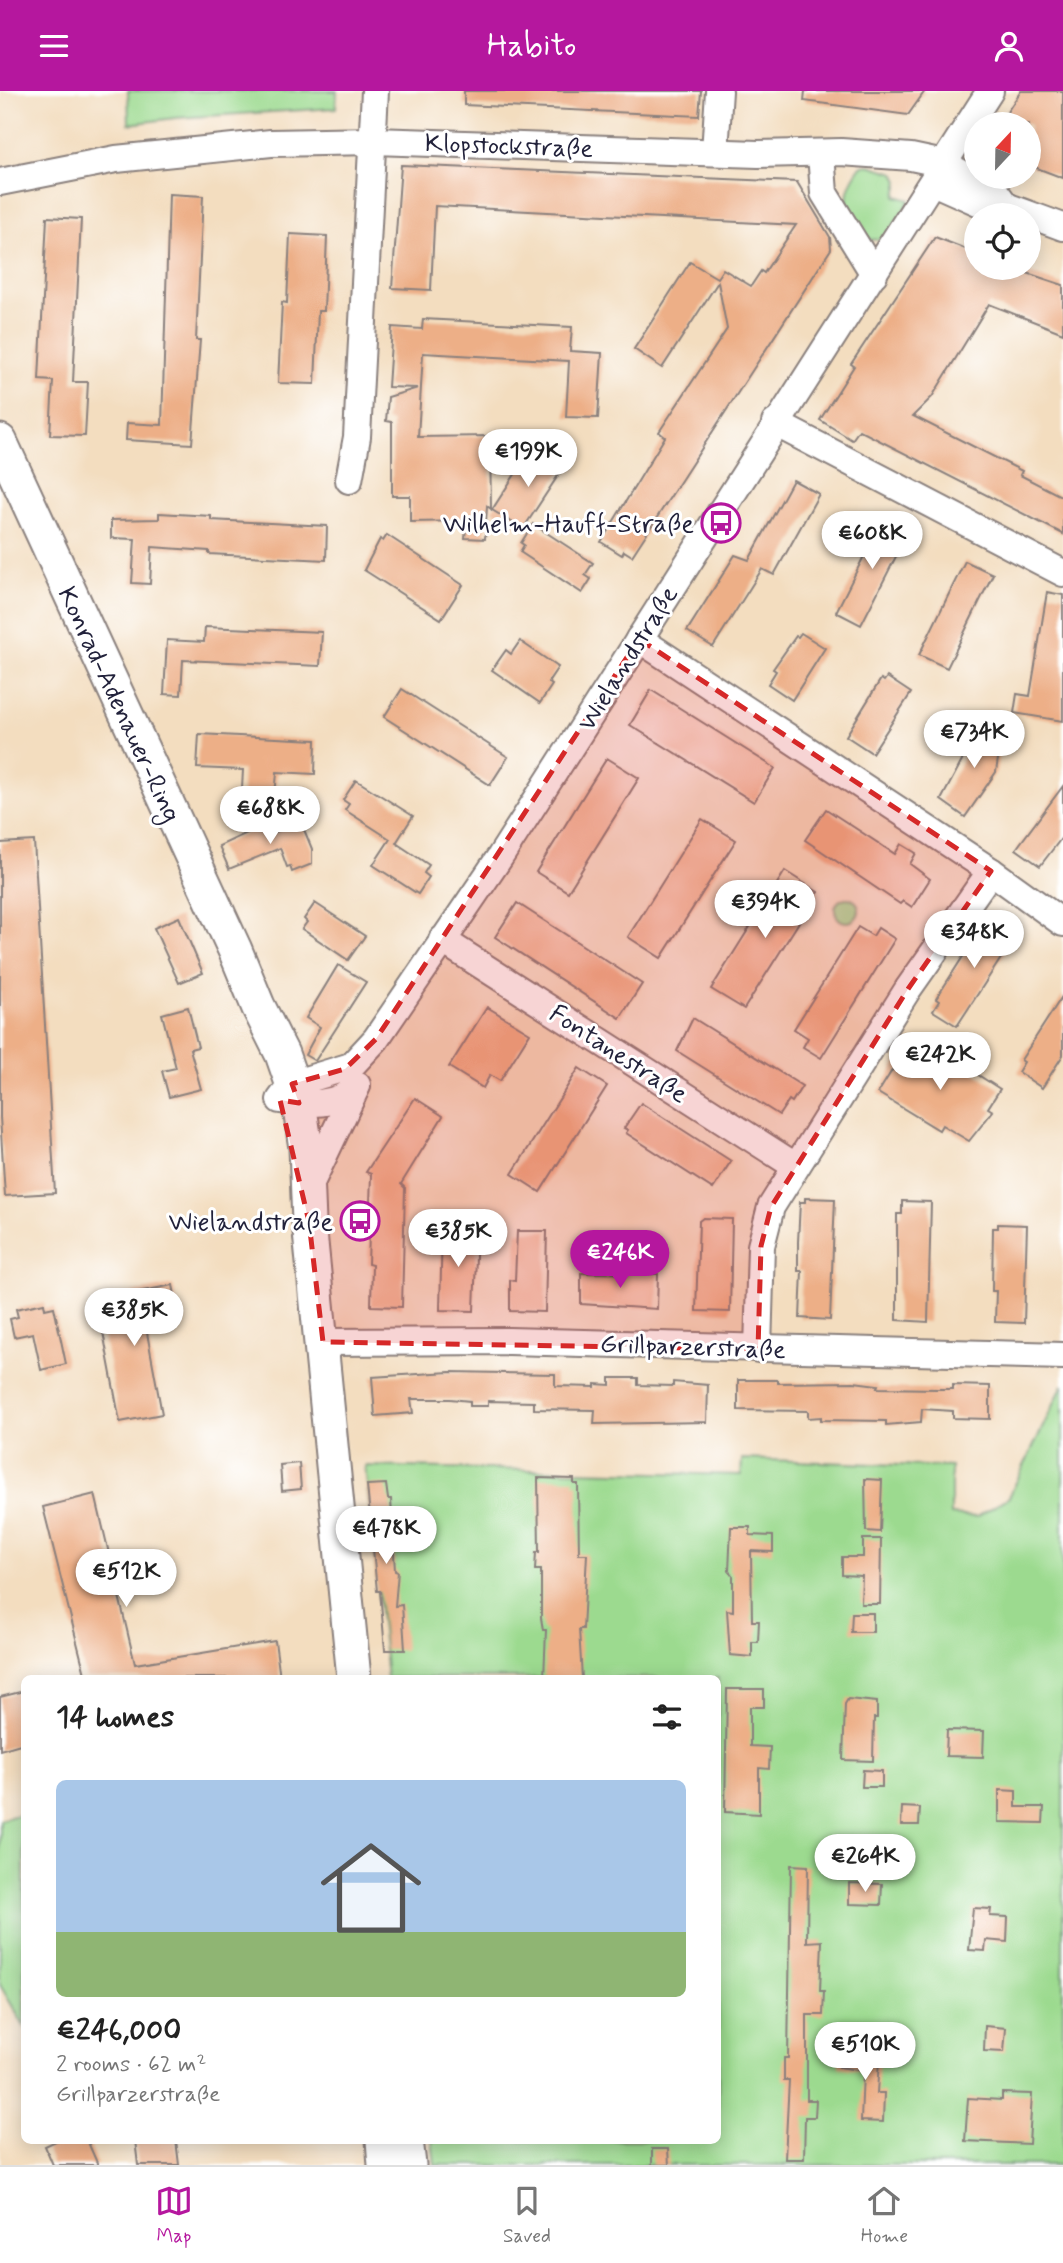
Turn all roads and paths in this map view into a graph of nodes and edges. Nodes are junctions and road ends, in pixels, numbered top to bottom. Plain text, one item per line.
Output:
1 (375, 91) edge
2 (719, 91) edge
3 (990, 91) edge
4 (374, 141) junction
5 (715, 152) junction
6 (821, 154) junction
7 (939, 173) junction
8 (0, 183) edge
9 (1063, 227) edge
10 (874, 274) junction
11 (775, 423) junction
12 (0, 441) edge
13 (349, 480) dead end
14 (1063, 573) edge
15 (639, 639) junction
16 (991, 871) junction
17 (1063, 923) edge
18 (442, 940) junction
19 (376, 1039) junction
20 (357, 1086) junction
21 (290, 1095) junction
22 (795, 1165) junction
23 (309, 1187) junction
24 (310, 1222) junction
25 (323, 1342) junction
26 (758, 1349) junction
27 (1063, 1356) edge
28 (354, 1675) edge
29 (383, 2144) edge
30 (406, 2144) edge
31 (385, 2165) edge
32 (409, 2165) edge

1 - 4 street
2 - 5 street
3 - 7 street, Wielandstraße
4 - 5 street, Klopstockstraße
4 - 8 street, Klopstockstraße
4 - 13 street
5 - 6 street, Klopstockstraße
6 - 7 street, Klopstockstraße
6 - 10 street
7 - 9 street, Klopstockstraße
7 - 10 street, Wielandstraße
10 - 11 street, Wielandstraße
11 - 14 street
11 - 15 street, Wielandstraße
12 - 21 main road, Konrad-Adenauer-Ring
15 - 16 street
15 - 18 street, Wielandstraße
16 - 17 street
16 - 22 street
18 - 19 street, Wielandstraße
18 - 22 street, Fontanestraße
19 - 20 street, Wielandstraße
19 - 21 street, Wielandstraße
20 - 21 street
20 - 23 street, Wielandstraße
21 - 23 main road, Konrad-Adenauer-Ring
21 - 24 main road, Konrad-Adenauer-Ring
22 - 26 street
23 - 24 main road, Konrad-Adenauer-Ring
24 - 25 main road, Konrad-Adenauer-Ring
25 - 26 street, Grillparzerstraße
25 - 28 main road, Konrad-Adenauer-Ring
26 - 27 street, Grillparzerstraße
29 - 31 main road
30 - 32 main road

